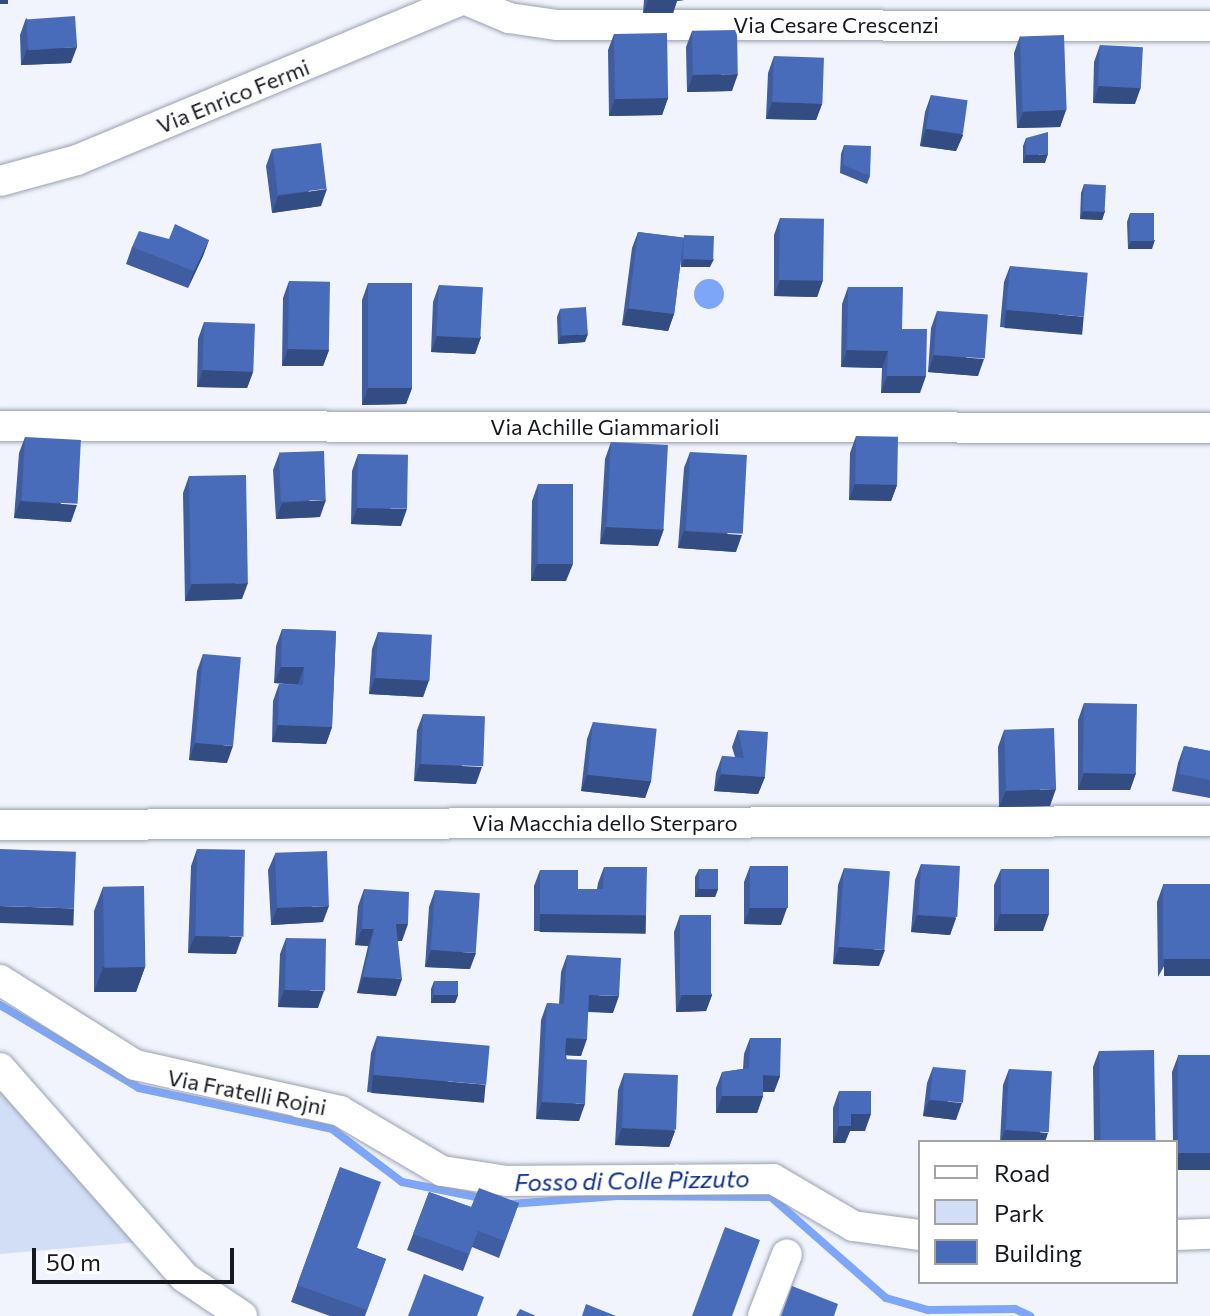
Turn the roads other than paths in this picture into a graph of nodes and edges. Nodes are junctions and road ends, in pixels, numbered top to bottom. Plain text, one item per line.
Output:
1 (464, 0) edge
2 (1196, 17) edge
3 (0, 181) edge
4 (0, 426) edge
5 (1210, 428) edge
6 (1210, 821) edge
7 (0, 825) edge
8 (0, 980) edge
9 (0, 1068) edge
10 (1210, 1234) edge
11 (918, 1235) edge
12 (1178, 1235) edge
13 (787, 1254) dead end
14 (242, 1316) edge
15 (763, 1316) edge

1 - 2 street, Via Cesare Crescenzi
1 - 3 street, Via Enrico Fermi
4 - 5 street, Via Achille Giammarioli
6 - 7 street, Via Macchia dello Sterparo
8 - 11 street, Via Fratelli Rojni
9 - 14 street
10 - 12 street
13 - 15 street

